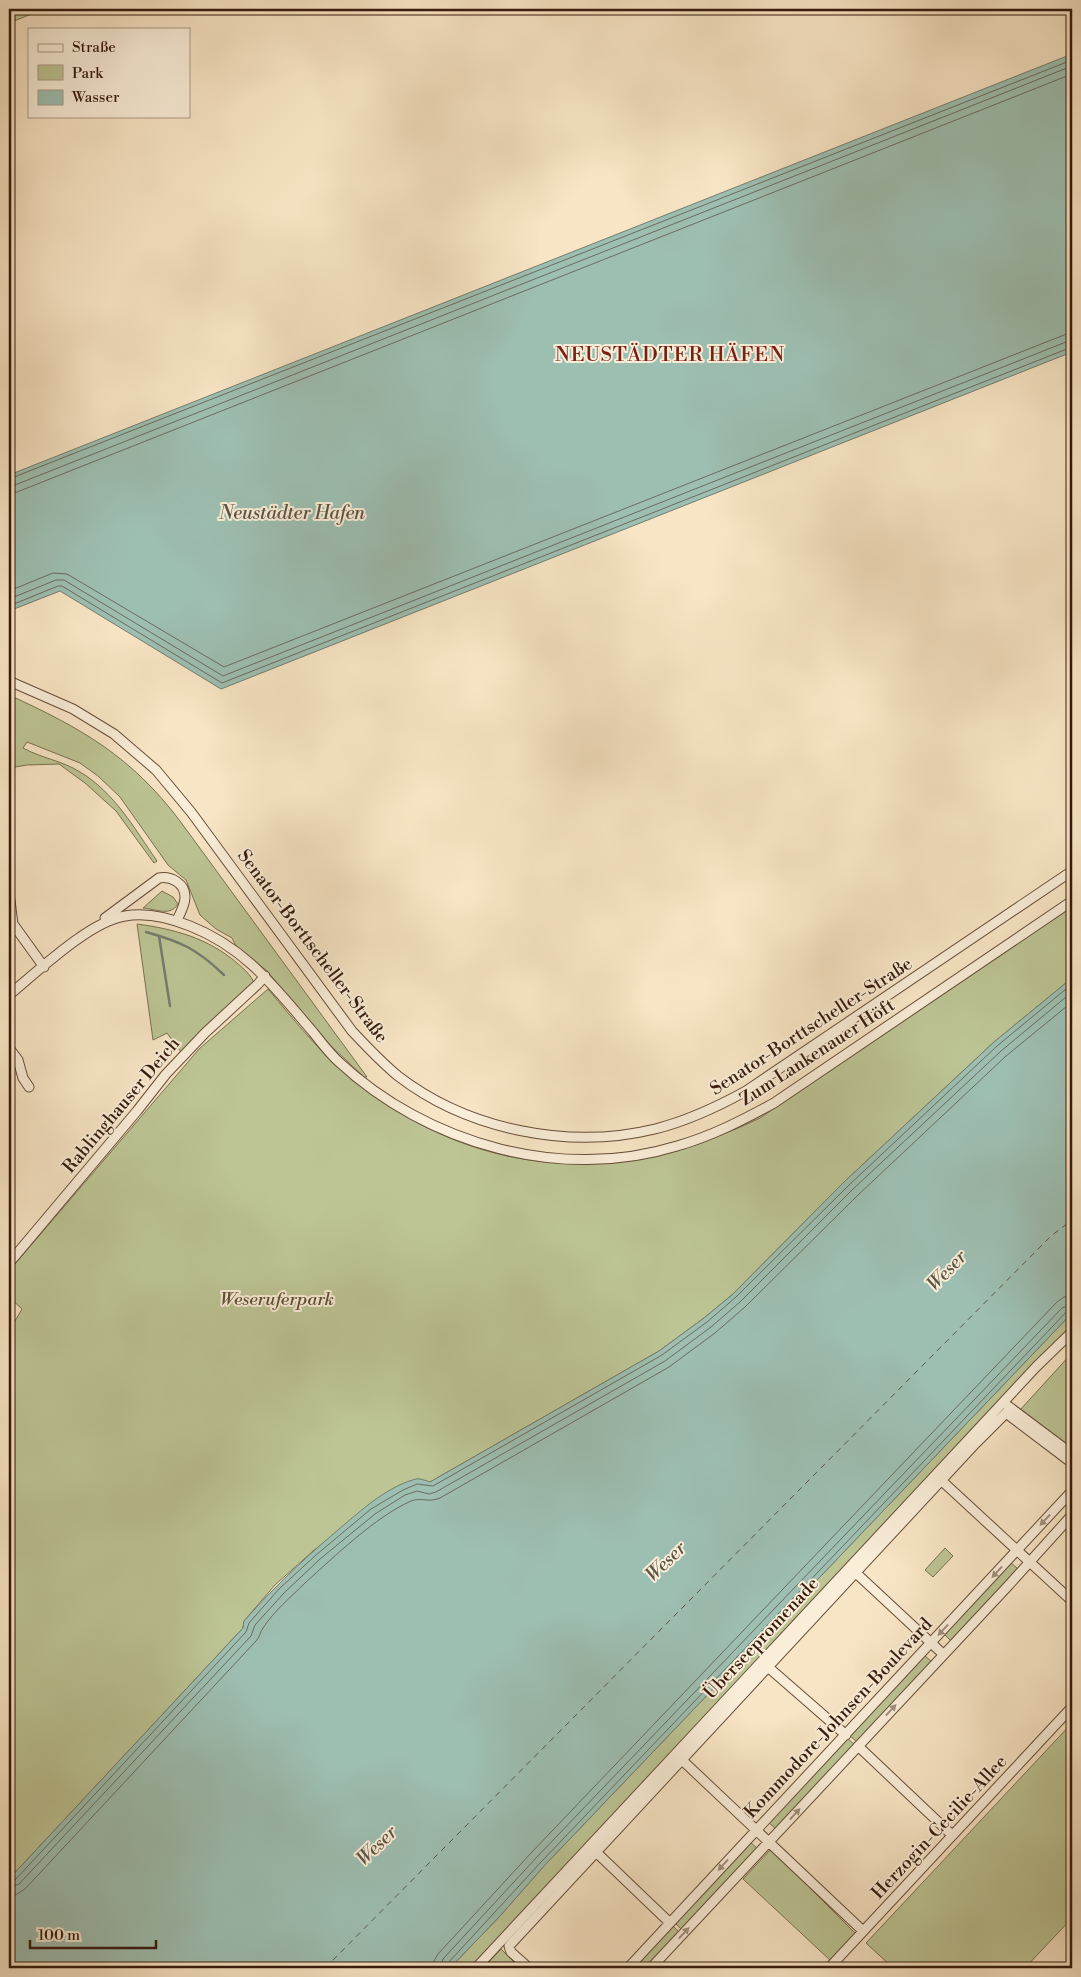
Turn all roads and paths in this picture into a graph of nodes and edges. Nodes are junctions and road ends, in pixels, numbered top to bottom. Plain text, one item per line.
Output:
1 (9, 681) edge
2 (1072, 871) edge
3 (9, 893) edge
4 (1072, 901) edge
5 (10, 915) edge
6 (177, 920) junction
7 (99, 925) junction
8 (44, 967) junction
9 (265, 976) junction
10 (9, 995) edge
11 (9, 1048) edge
12 (29, 1087) dead end
13 (9, 1263) edge
14 (1072, 1332) edge
15 (1003, 1402) junction
16 (1009, 1411) junction
17 (1072, 1454) edge
18 (1072, 1463) edge
19 (942, 1480) junction
20 (1072, 1491) edge
21 (1072, 1515) edge
22 (1018, 1550) junction
23 (1030, 1562) junction
24 (856, 1573) junction
25 (1072, 1601) edge
26 (931, 1644) junction
27 (943, 1654) junction
28 (768, 1667) junction
29 (1072, 1707) edge
30 (846, 1735) junction
31 (858, 1746) junction
32 (682, 1760) junction
33 (756, 1830) junction
34 (952, 1835) junction
35 (769, 1842) junction
36 (596, 1852) junction
37 (670, 1922) junction
38 (863, 1931) junction
39 (476, 1968) edge
40 (529, 1968) edge
41 (628, 1968) edge
42 (651, 1968) edge
43 (829, 1968) edge

1 - 2 street, Senator-Borttscheller-Straße
3 - 5 street
4 - 9 street, Zum Lankenauer Höft
5 - 8 street
6 - 7 street, Zum Lankenauer Höft
6 - 7 street
6 - 9 street, Zum Lankenauer Höft
7 - 8 street
8 - 10 street
9 - 13 street, Rablinghauser Deich
11 - 12 street
14 - 15 street, Überseepromenade
15 - 16 street
15 - 39 street, Überseepromenade
16 - 17 street
16 - 18 street
16 - 19 street, Überseepromenade
19 - 22 street
19 - 24 street, Überseepromenade
20 -> 22 street, Kommodore-Johnsen-Boulevard
21 - 23 street, Kommodore-Johnsen-Boulevard
22 - 23 street
22 -> 26 street, Kommodore-Johnsen-Boulevard
23 - 25 street
23 - 27 street, Kommodore-Johnsen-Boulevard
24 - 26 street
24 - 28 street, Überseepromenade
26 - 27 street
26 - 30 street, Kommodore-Johnsen-Boulevard
31 -> 27 street, Kommodore-Johnsen-Boulevard
28 - 30 street
28 - 32 street, Überseepromenade
29 - 34 street, Herzogin-Cecilie-Allee
30 - 33 street, Kommodore-Johnsen-Boulevard
31 - 34 street
35 -> 31 street, Kommodore-Johnsen-Boulevard
32 - 33 street
32 - 36 street, Überseepromenade
33 - 35 street
33 -> 37 street, Kommodore-Johnsen-Boulevard
34 - 38 street, Herzogin-Cecilie-Allee
35 - 38 street
42 -> 35 street, Kommodore-Johnsen-Boulevard
36 - 37 street
36 - 40 street, Überseepromenade
37 - 41 street, Kommodore-Johnsen-Boulevard
38 - 43 street, Herzogin-Cecilie-Allee

